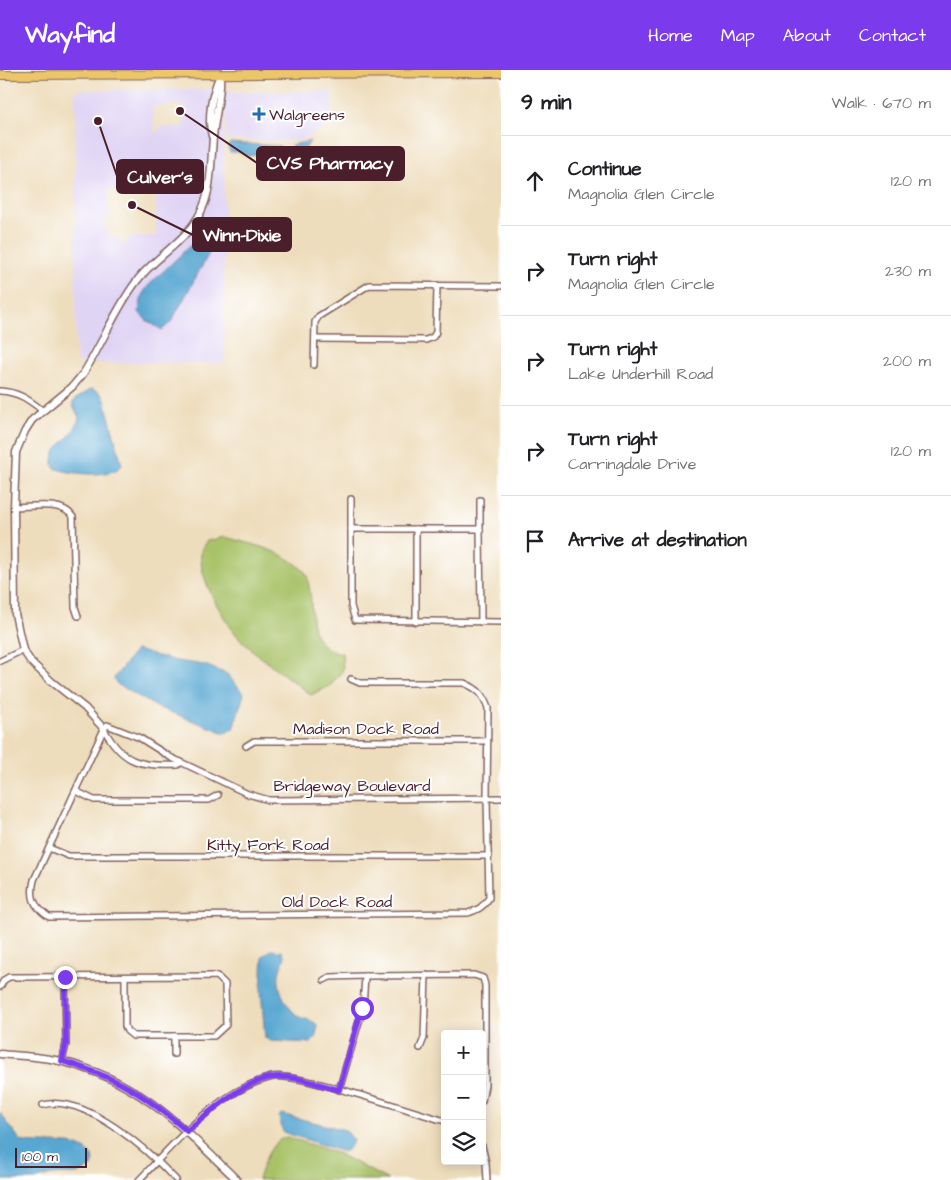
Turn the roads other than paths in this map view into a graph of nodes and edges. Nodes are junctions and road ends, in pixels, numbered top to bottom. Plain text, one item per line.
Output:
1 (318, 72) edge
2 (220, 74) junction
3 (501, 74) edge
4 (0, 75) edge
5 (437, 285) junction
6 (501, 286) edge
7 (315, 339) junction
8 (314, 365) dead end
9 (0, 391) edge
10 (42, 410) junction
11 (351, 499) dead end
12 (480, 500) dead end
13 (14, 507) junction
14 (351, 529) junction
15 (416, 529) junction
16 (480, 529) junction
17 (78, 616) dead end
18 (416, 622) junction
19 (481, 622) junction
20 (501, 622) edge
21 (23, 650) junction
22 (0, 661) edge
23 (351, 678) dead end
24 (104, 729) junction
25 (487, 741) junction
26 (246, 746) dead end
27 (181, 762) junction
28 (76, 791) junction
29 (218, 795) dead end
30 (486, 798) junction
31 (501, 798) edge
32 (49, 848) junction
33 (488, 856) junction
34 (426, 975) junction
35 (365, 976) junction
36 (65, 977) junction
37 (125, 977) junction
38 (324, 980) dead end
39 (0, 987) edge
40 (174, 1036) junction
41 (420, 1048) dead end
42 (0, 1054) edge
43 (174, 1054) dead end
44 (62, 1061) junction
45 (485, 1075) edge
46 (339, 1090) junction
47 (43, 1105) dead end
48 (442, 1120) edge
49 (187, 1131) junction
50 (158, 1160) junction
51 (486, 1165) edge
52 (138, 1180) edge
53 (176, 1180) edge
54 (237, 1180) edge
55 (486, 1180) edge

1 - 2 highway
1 - 3 highway
2 - 4 highway
2 - 10 street
5 - 6 street
5 - 7 street
5 - 7 street
7 - 8 street
9 - 10 street
10 - 13 street
11 - 14 street
12 - 16 street
13 - 17 street
13 - 21 street
14 - 15 street
14 - 18 street
15 - 16 street
15 - 18 street
16 - 19 street
18 - 19 street
19 - 20 street
21 - 22 street
21 - 24 street
23 - 25 street, Old Dock Road
24 - 27 street, Bridgeway Boulevard
24 - 27 street
24 - 28 street, Old Dock Road
25 - 26 street, Madison Dock Road
25 - 30 street, Old Dock Road
27 - 30 street, Bridgeway Boulevard
28 - 29 street
28 - 32 street, Old Dock Road
30 - 31 street, Bridgeway Boulevard
30 - 33 street, Old Dock Road
32 - 33 street, Kitty Fork Road
32 - 33 street, Old Dock Road
34 - 35 street
34 - 41 street
34 - 45 street
35 - 38 street
35 - 46 street
36 - 37 street
36 - 39 street
36 - 44 street
37 - 40 street
37 - 40 street
40 - 43 street
42 - 44 street
44 - 49 street
46 - 48 street
46 - 49 street
47 - 50 street
49 - 50 street
49 - 54 street
50 - 52 street
50 - 53 street
51 - 55 street

